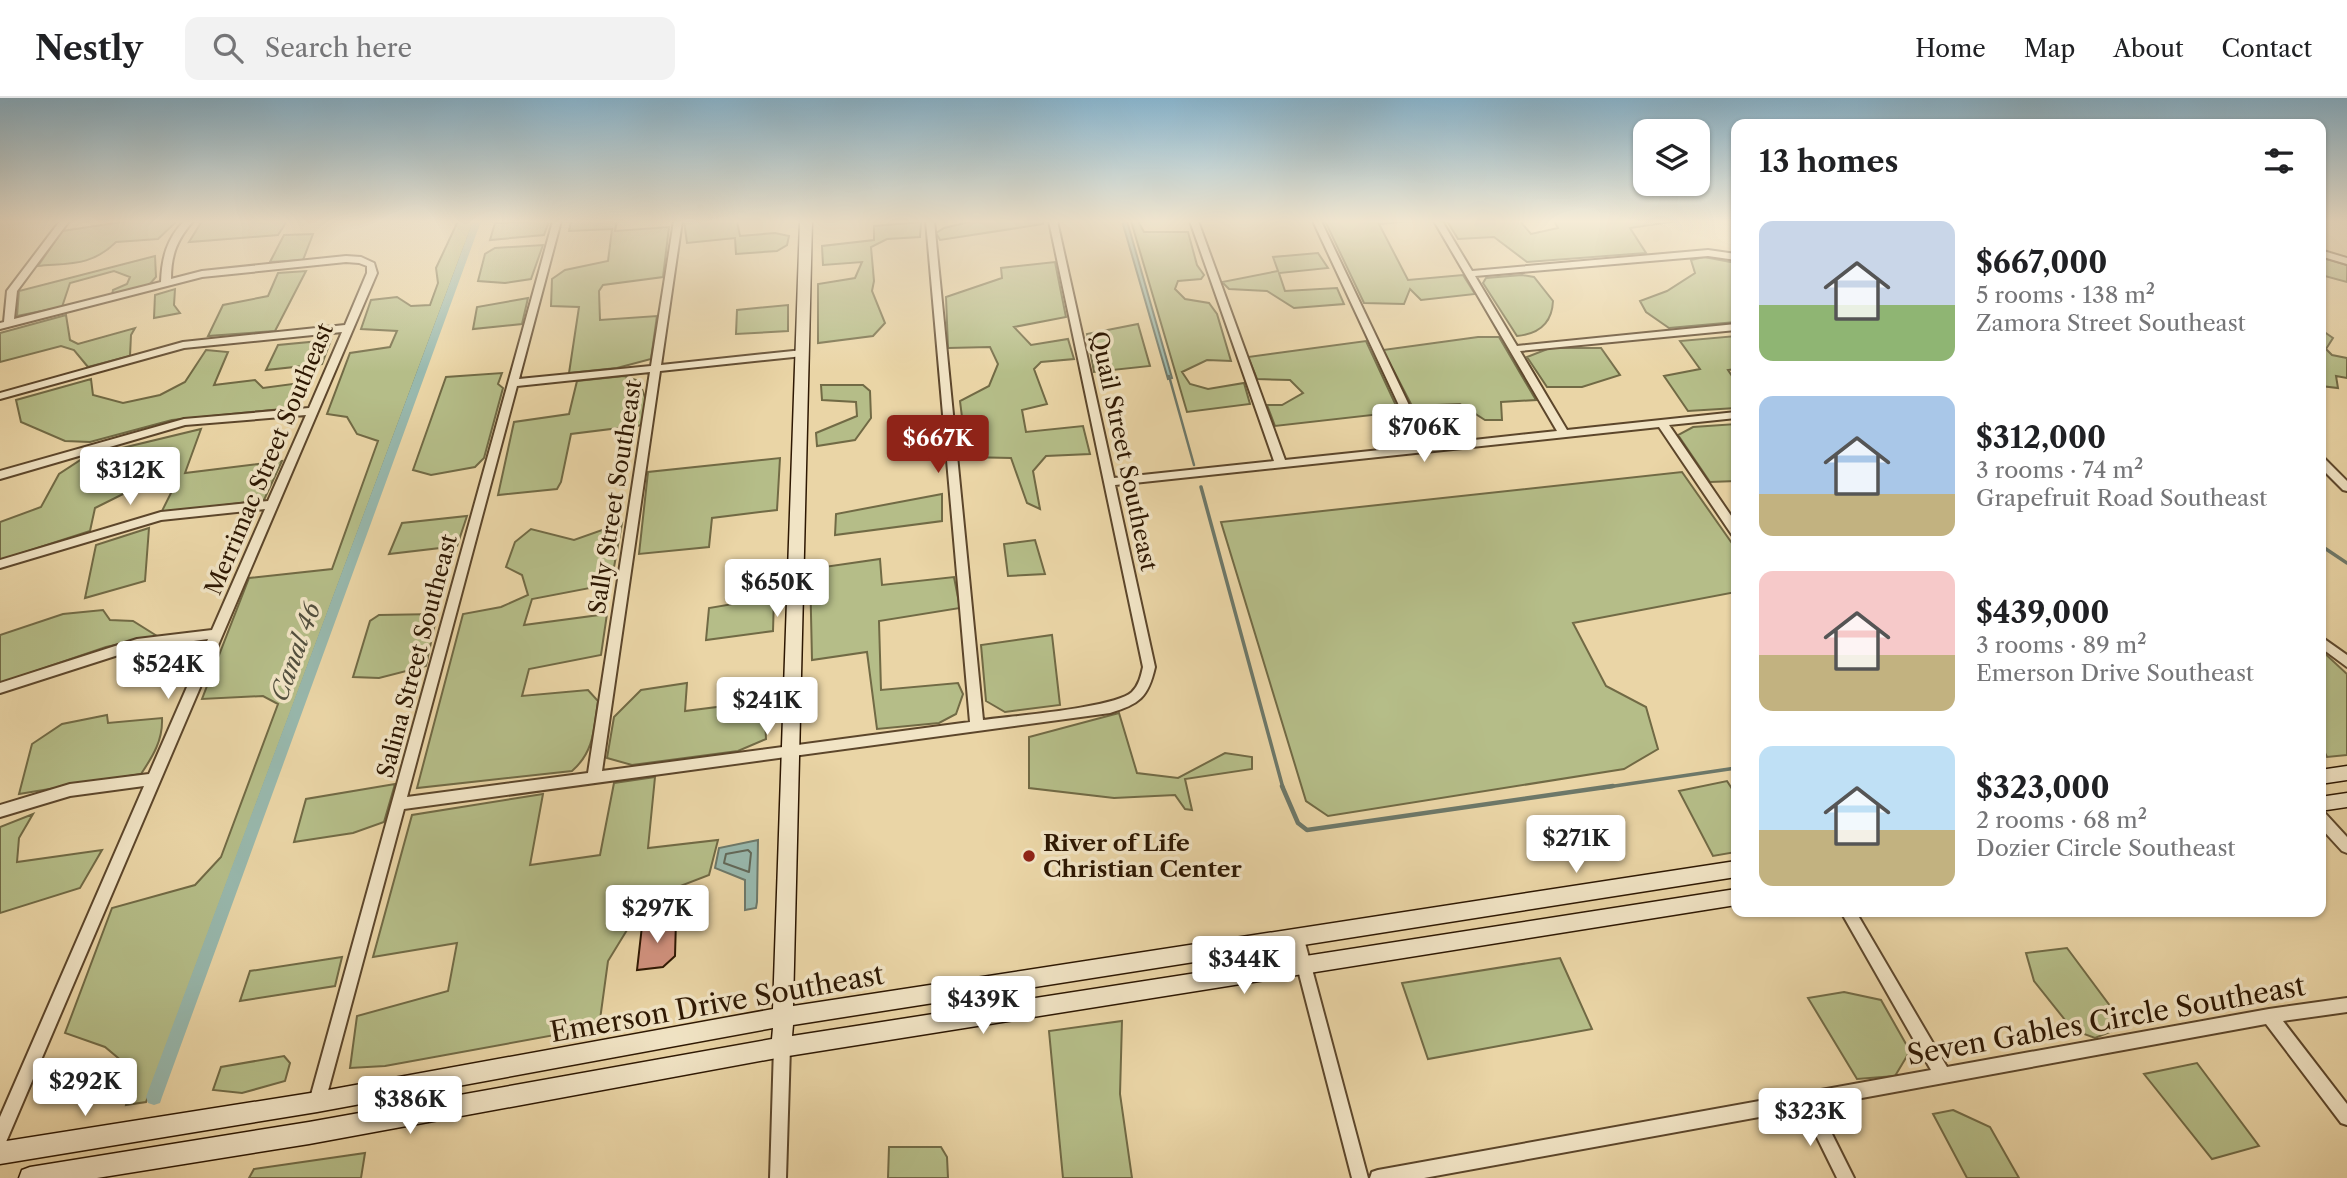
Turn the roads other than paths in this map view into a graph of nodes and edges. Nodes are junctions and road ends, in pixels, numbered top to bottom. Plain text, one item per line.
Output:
1 (26, 271) edge
2 (166, 271) edge
3 (224, 271) edge
4 (372, 271) edge
5 (543, 271) edge
6 (670, 271) edge
7 (805, 271) edge
8 (935, 271) edge
9 (1064, 271) edge
10 (1212, 271) edge
11 (1341, 271) edge
12 (1468, 271) edge
13 (1499, 271) edge
14 (1470, 274) junction
15 (166, 283) junction
16 (5, 325) edge
17 (1731, 327) edge
18 (348, 328) junction
19 (1514, 348) junction
20 (803, 353) junction
21 (655, 368) junction
22 (513, 383) junction
23 (0, 396) edge
24 (313, 411) junction
25 (1731, 416) edge
26 (1662, 423) junction
27 (1564, 433) junction
28 (1424, 448) junction
29 (1280, 464) junction
30 (2326, 474) edge
31 (0, 475) edge
32 (1109, 482) junction
33 (2347, 487) edge
34 (272, 504) junction
35 (1731, 526) edge
36 (0, 564) edge
37 (215, 634) junction
38 (2326, 645) edge
39 (2347, 662) edge
40 (0, 688) edge
41 (977, 727) junction
42 (792, 751) junction
43 (2347, 773) edge
44 (2326, 777) edge
45 (152, 779) junction
46 (594, 779) junction
47 (2347, 800) edge
48 (2326, 803) edge
49 (398, 804) junction
50 (0, 811) edge
51 (2326, 824) edge
52 (2347, 847) edge
53 (1731, 870) edge
54 (1731, 898) edge
55 (1851, 917) edge
56 (1297, 939) junction
57 (1304, 966) junction
58 (2347, 1005) edge
59 (2269, 1016) junction
60 (782, 1017) junction
61 (782, 1046) junction
62 (1943, 1076) junction
63 (1807, 1100) junction
64 (317, 1102) junction
65 (2347, 1116) edge
66 (0, 1136) edge
67 (0, 1153) edge
68 (30, 1178) edge
69 (779, 1178) edge
70 (1360, 1178) edge
71 (1378, 1178) edge
72 (1846, 1178) edge

1 - 16 street
2 - 15 street
3 - 15 street
4 - 18 street, Merrimac Street Southeast
5 - 22 street, Salina Street Southeast
6 - 21 street, Sally Street Southeast
7 - 20 street
8 - 41 street
9 - 32 street, Quail Street Southeast
10 - 29 street
11 - 28 street
12 - 14 street
13 - 14 street
14 - 19 street
15 - 16 street
17 - 19 street
18 - 23 street
18 - 24 street, Merrimac Street Southeast
19 - 27 street
20 - 21 street
20 - 42 street
21 - 22 street
21 - 46 street, Sally Street Southeast
22 - 49 street, Salina Street Southeast
24 - 31 street
24 - 34 street, Merrimac Street Southeast
25 - 26 street
26 - 27 street
26 - 35 street
27 - 28 street
28 - 29 street
29 - 32 street
30 - 33 street
32 - 41 street, Quail Street Southeast
34 - 36 street
34 - 37 street, Merrimac Street Southeast
37 - 40 street
37 - 45 street, Merrimac Street Southeast
38 - 39 street
41 - 42 street
42 - 46 street
42 - 60 street
43 - 44 street
45 - 50 street
45 - 66 street, Merrimac Street Southeast
46 - 49 street
47 - 48 street
49 - 64 street, Salina Street Southeast
51 - 52 street
53 - 56 street, Emerson Drive Southeast
54 - 57 street
55 - 62 street
56 - 57 street
56 - 60 street, Emerson Drive Southeast
57 - 61 street
57 - 70 street
58 - 59 street, Seven Gables Circle Southeast
59 - 62 street, Seven Gables Circle Southeast
59 - 65 street
60 - 61 street
60 - 64 street, Emerson Drive Southeast
61 - 68 street
61 - 69 street
62 - 63 street, Seven Gables Circle Southeast
63 - 71 street, Seven Gables Circle Southeast
63 - 72 street
64 - 67 street, Emerson Drive Southeast

